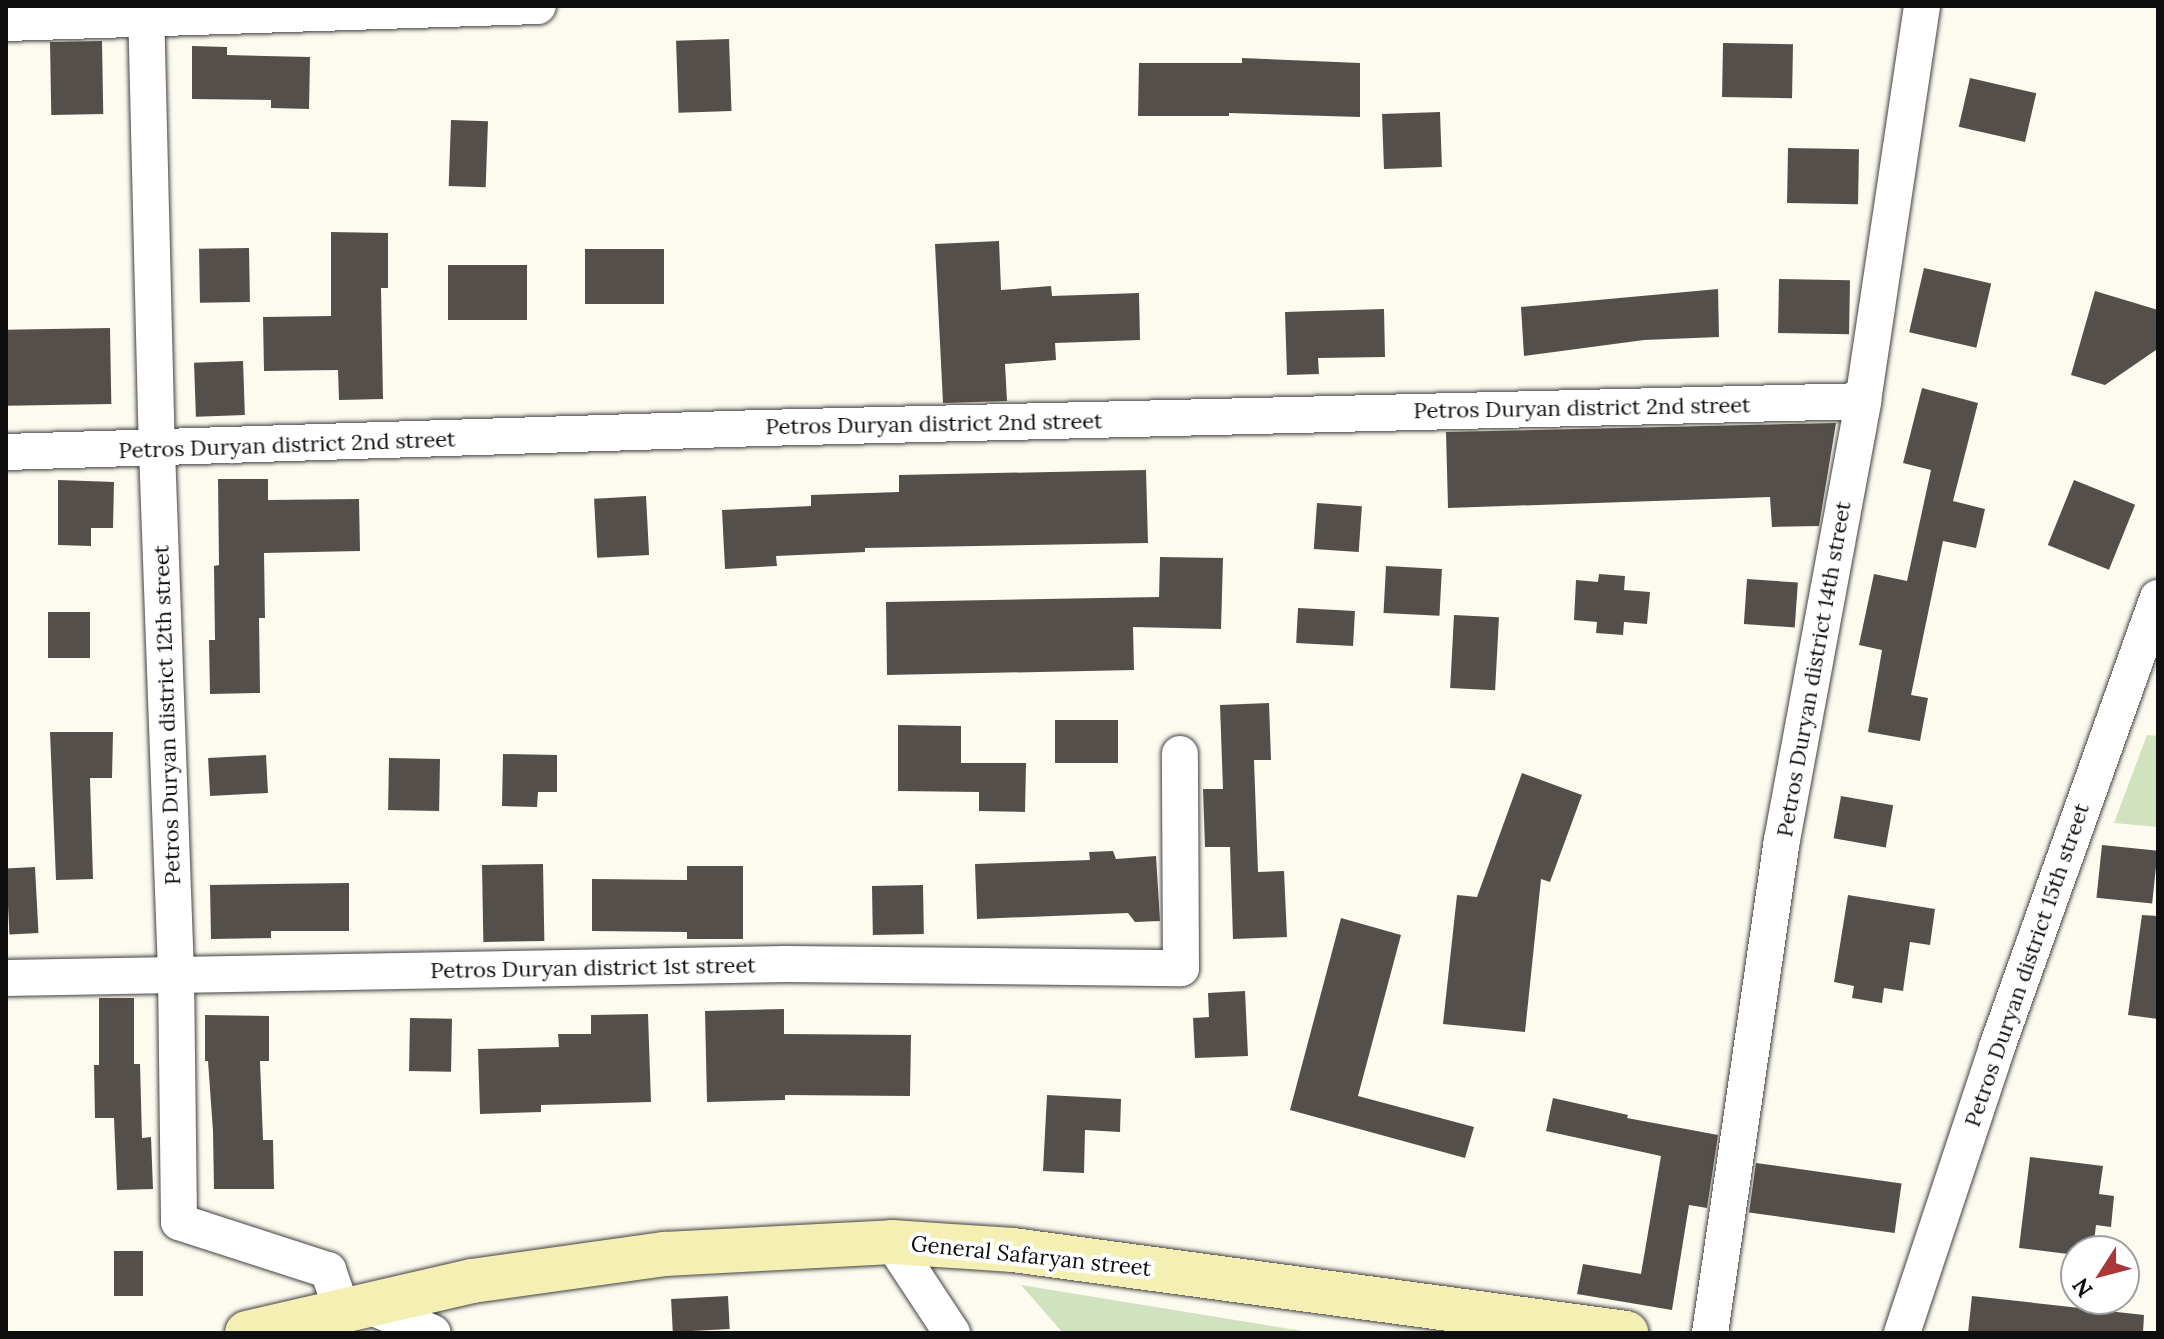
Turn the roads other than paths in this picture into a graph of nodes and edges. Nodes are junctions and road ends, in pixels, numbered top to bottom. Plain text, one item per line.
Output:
1 (538, 6) edge
2 (1922, 6) edge
3 (146, 14) edge
4 (6, 23) edge
5 (1863, 401) junction
6 (157, 450) junction
7 (6, 452) edge
8 (2158, 598) edge
9 (1180, 754) dead end
10 (176, 974) junction
11 (6, 978) edge
12 (892, 1242) junction
13 (356, 1310) junction
14 (247, 1333) edge
15 (433, 1333) edge
16 (952, 1333) edge
17 (1626, 1333) edge
18 (1710, 1333) edge
19 (1902, 1333) edge

1 - 3 street
2 - 5 street, Petros Duryan district 14th street
3 - 4 street
3 - 6 street, Petros Duryan district 12th street
5 - 6 street, Petros Duryan district 2nd street
5 - 18 street, Petros Duryan district 14th street
6 - 7 street, Petros Duryan district 2nd street
6 - 10 street, Petros Duryan district 12th street
8 - 19 street, Petros Duryan district 15th street
9 - 10 street, Petros Duryan district 1st street
10 - 11 street, Petros Duryan district 1st street
10 - 13 street, Petros Duryan district 12th street
12 - 13 main road, General Safaryan street
12 - 16 street
12 - 17 main road, General Safaryan street
13 - 14 main road, General Safaryan street
13 - 15 street

